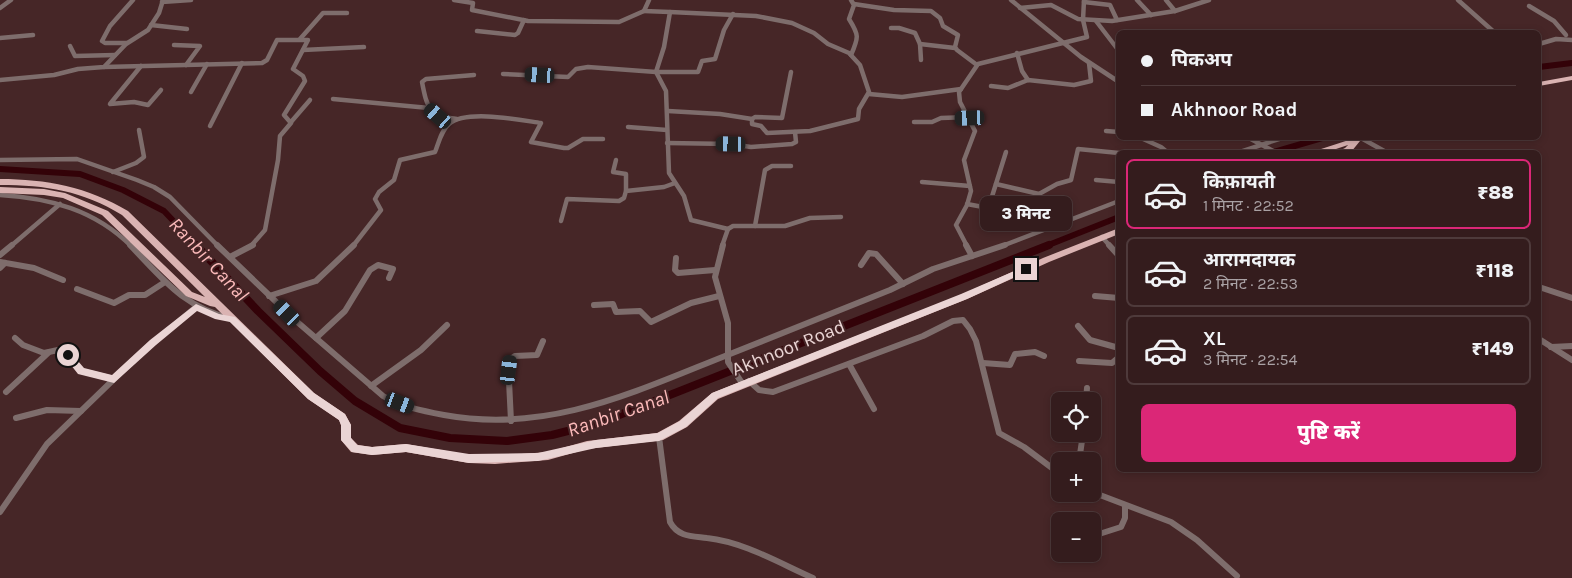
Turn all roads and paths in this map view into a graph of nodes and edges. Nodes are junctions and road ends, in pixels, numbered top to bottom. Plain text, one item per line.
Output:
1 (11, 0) edge
2 (133, 0) edge
3 (191, 0) edge
4 (454, 0) edge
5 (649, 0) edge
6 (1010, 0) edge
7 (1137, 0) edge
8 (1166, 0) edge
9 (1209, 0) edge
10 (1458, 0) edge
11 (163, 1) edge
12 (1084, 1) edge
13 (852, 2) edge
14 (1529, 6) dead end
15 (0, 8) edge
16 (1020, 8) junction
17 (644, 11) junction
18 (1175, 11) junction
19 (670, 12) junction
20 (347, 13) dead end
21 (733, 14) junction
22 (1151, 16) junction
23 (524, 20) junction
24 (1083, 20) junction
25 (1117, 20) junction
26 (1096, 21) junction
27 (151, 25) junction
28 (187, 28) dead end
29 (891, 28) dead end
30 (1492, 30) edge
31 (477, 31) dead end
32 (1572, 34) edge
33 (33, 35) dead end
34 (1566, 35) junction
35 (0, 38) edge
36 (300, 39) junction
37 (1556, 39) junction
38 (1572, 40) edge
39 (127, 43) junction
40 (1064, 43) junction
41 (1541, 43) edge
42 (920, 44) junction
43 (174, 45) dead end
44 (70, 46) dead end
45 (1116, 46) edge
46 (364, 47) dead end
47 (956, 48) junction
48 (303, 50) junction
49 (1017, 53) junction
50 (115, 55) junction
51 (851, 55) junction
52 (921, 60) dead end
53 (1090, 63) junction
54 (206, 64) junction
55 (242, 64) junction
56 (186, 65) junction
57 (977, 65) junction
58 (141, 66) junction
59 (104, 67) junction
60 (656, 72) junction
61 (791, 72) dead end
62 (503, 74) dead end
63 (474, 75) dead end
64 (1572, 78) edge
65 (0, 80) edge
66 (1028, 80) junction
67 (1116, 80) edge
68 (1541, 84) edge
69 (991, 86) dead end
70 (961, 89) junction
71 (161, 90) dead end
72 (191, 92) dead end
73 (868, 94) junction
74 (333, 99) dead end
75 (310, 100) dead end
76 (429, 108) junction
77 (668, 111) junction
78 (970, 118) junction
79 (457, 119) junction
80 (752, 119) junction
81 (291, 122) junction
82 (914, 122) dead end
83 (210, 126) dead end
84 (628, 127) dead end
85 (139, 130) dead end
86 (667, 130) junction
87 (1106, 131) dead end
88 (795, 132) junction
89 (1116, 132) edge
90 (604, 139) dead end
91 (1144, 140) edge
92 (1254, 140) edge
93 (1276, 140) edge
94 (1354, 140) edge
95 (1358, 140) edge
96 (1364, 140) edge
97 (667, 143) junction
98 (1263, 144) junction
99 (1165, 150) edge
100 (1246, 150) edge
101 (1272, 150) edge
102 (1327, 150) edge
103 (1348, 150) edge
104 (1382, 150) edge
105 (1006, 152) dead end
106 (1116, 153) edge
107 (0, 160) edge
108 (616, 160) dead end
109 (791, 166) dead end
110 (113, 172) junction
111 (1096, 180) dead end
112 (0, 182) edge
113 (922, 182) dead end
114 (1116, 182) edge
115 (675, 184) junction
116 (996, 184) junction
117 (970, 186) junction
118 (626, 191) junction
119 (1, 195) edge
120 (1116, 202) edge
121 (60, 204) junction
122 (967, 204) junction
123 (841, 217) dead end
124 (561, 221) dead end
125 (755, 226) junction
126 (728, 229) junction
127 (1116, 232) edge
128 (1105, 236) junction
129 (1116, 237) edge
130 (1116, 252) edge
131 (0, 255) edge
132 (972, 256) junction
133 (230, 257) junction
134 (676, 258) dead end
135 (3, 263) edge
136 (861, 265) dead end
137 (0, 268) edge
138 (715, 270) junction
139 (389, 278) dead end
140 (63, 280) dead end
141 (166, 282) junction
142 (904, 284) junction
143 (1541, 288) edge
144 (77, 289) dead end
145 (269, 296) junction
146 (720, 296) junction
147 (1095, 296) dead end
148 (1116, 298) edge
149 (1572, 298) edge
150 (594, 305) dead end
151 (218, 306) junction
152 (196, 307) junction
153 (232, 319) junction
154 (447, 325) dead end
155 (1078, 326) dead end
156 (15, 338) dead end
157 (316, 338) junction
158 (1541, 340) edge
159 (543, 341) dead end
160 (1572, 346) edge
161 (1116, 347) edge
162 (1551, 347) junction
163 (48, 353) junction
164 (727, 354) junction
165 (1044, 356) dead end
166 (1116, 360) edge
167 (1572, 360) edge
168 (1079, 361) dead end
169 (983, 363) junction
170 (849, 364) junction
171 (114, 379) junction
172 (742, 380) junction
173 (371, 386) junction
174 (1087, 388) dead end
175 (6, 392) dead end
176 (1087, 392) edge
177 (874, 409) dead end
178 (81, 411) junction
179 (16, 418) dead end
180 (511, 421) junction
181 (659, 437) junction
182 (1051, 467) edge
183 (1101, 497) edge
184 (0, 512) edge
185 (1125, 512) junction
186 (1101, 532) edge
187 (1236, 576) dead end
188 (814, 578) edge

1 - 15 street
2 - 39 street
3 - 11 street
4 - 23 street
5 - 17 street
6 - 16 street
7 - 22 street
8 - 18 street
9 - 18 street
10 - 30 street
11 - 27 street
12 - 24 street
12 - 25 street
13 - 47 street
13 - 51 street
14 - 34 street
16 - 24 street
16 - 40 street
17 - 19 street
17 - 23 street
18 - 22 street
19 - 21 street
19 - 60 street
20 - 36 street
21 - 51 street
21 - 60 street
22 - 25 street
23 - 31 street
24 - 26 street
24 - 40 street
25 - 26 street
26 - 45 street
27 - 28 street
27 - 39 street
29 - 42 street
32 - 34 street
33 - 35 street
34 - 37 street
36 - 48 street
36 - 55 street
37 - 38 street
37 - 41 street
39 - 50 street
40 - 49 street
40 - 53 street
42 - 47 street
42 - 52 street
43 - 56 street
44 - 50 street
46 - 48 street
47 - 57 street
48 - 81 street
49 - 57 street
49 - 66 street
50 - 59 street
51 - 73 street
53 - 66 street
53 - 67 street
54 - 55 street
54 - 56 street
54 - 72 street
55 - 83 street
56 - 58 street
57 - 70 street
58 - 59 street
58 - 71 street
59 - 65 street
60 - 62 street
60 - 77 street
61 - 80 street
63 - 76 street
64 - 68 highway
66 - 69 street
70 - 73 street
70 - 78 street
73 - 88 street
74 - 76 street
75 - 81 street
76 - 79 street
77 - 80 street
77 - 86 street
78 - 82 street
78 - 117 street
79 - 90 street
79 - 145 street
80 - 88 street
81 - 133 street
84 - 86 street
85 - 110 street
86 - 97 street
87 - 89 street
88 - 97 street
91 - 99 street
92 - 98 street
93 - 98 street
94 - 102 highway
95 - 103 highway
96 - 104 street
97 - 115 street
98 - 100 street
98 - 101 street
105 - 116 street
106 - 116 street
107 - 110 street
108 - 118 street
109 - 125 street
110 - 133 street
111 - 114 street
112 - 151 highway, Akhnoor Road
113 - 117 street
115 - 118 street
115 - 126 street
116 - 122 street
117 - 122 street
118 - 124 street
119 - 121 street
119 - 151 highway, Akhnoor Road
120 - 132 street
121 - 131 street
121 - 141 street
122 - 132 street
123 - 125 street
125 - 126 street
126 - 138 street
127 - 128 highway, Akhnoor Road
128 - 129 highway
128 - 130 street
128 - 172 highway, Akhnoor Road
132 - 142 street
133 - 145 street
134 - 138 street
135 - 137 street
135 - 140 street
136 - 142 street
138 - 146 street
139 - 157 street
141 - 144 street
141 - 152 street
142 - 164 street
143 - 149 street
145 - 157 street
146 - 150 street
146 - 164 street
147 - 148 street
151 - 153 highway, Akhnoor Road
152 - 153 street
152 - 171 street
153 - 181 highway, Akhnoor Road
154 - 173 street
155 - 161 street
156 - 163 street
157 - 173 street
158 - 162 street
159 - 180 street
160 - 162 street
162 - 167 street
163 - 171 street
163 - 175 street
164 - 172 street
164 - 180 street
165 - 169 street
166 - 168 street
169 - 170 street
169 - 182 street
170 - 172 street
170 - 177 street
171 - 178 street
172 - 181 highway, Akhnoor Road
173 - 180 street
174 - 176 street
178 - 179 street
178 - 184 street
181 - 188 street
183 - 185 street
185 - 186 street
185 - 187 street

